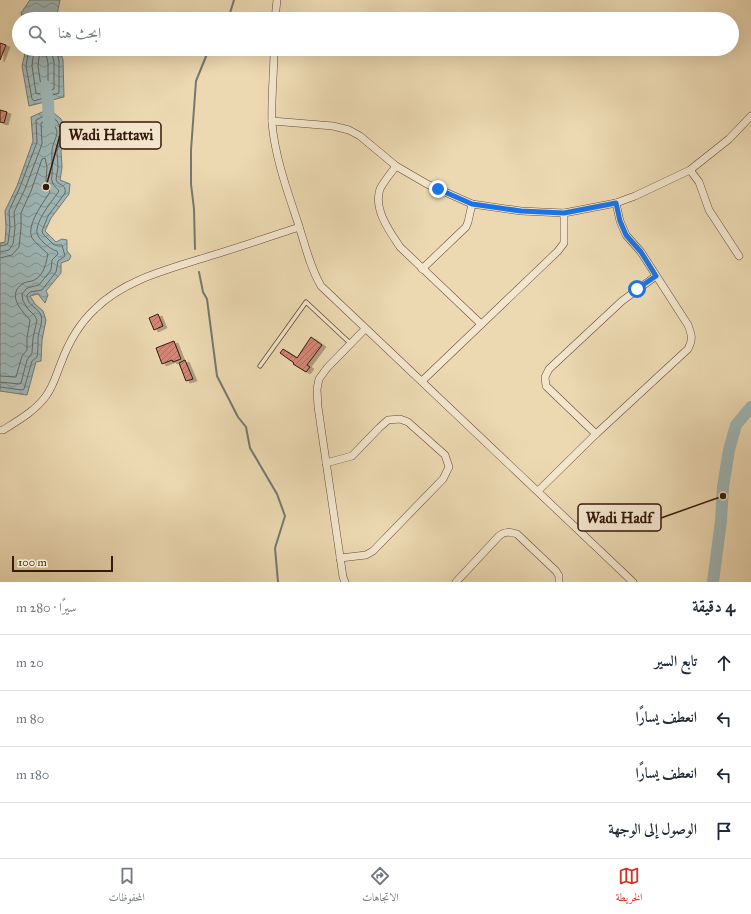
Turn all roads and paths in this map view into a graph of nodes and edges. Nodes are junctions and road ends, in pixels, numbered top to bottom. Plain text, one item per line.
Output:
1 (277, 0) edge
2 (276, 12) edge
3 (274, 56) edge
4 (751, 116) edge
5 (272, 121) junction
6 (396, 166) junction
7 (690, 170) junction
8 (616, 203) junction
9 (472, 204) junction
10 (564, 213) junction
11 (299, 226) junction
12 (739, 256) dead end
13 (422, 269) junction
14 (656, 276) junction
15 (481, 324) junction
16 (365, 329) junction
17 (351, 344) junction
18 (260, 366) dead end
19 (422, 381) junction
20 (0, 430) edge
21 (596, 434) junction
22 (326, 463) junction
23 (538, 491) junction
24 (340, 558) junction
25 (345, 582) edge
26 (456, 582) edge
27 (559, 582) edge
28 (633, 582) edge

1 - 2 street
3 - 5 street
4 - 7 street
5 - 6 street
5 - 11 street
6 - 9 street
6 - 13 street
7 - 8 street
7 - 12 street
8 - 10 street
8 - 14 street
9 - 10 street
9 - 13 street
10 - 15 street
11 - 16 street
11 - 20 street
13 - 15 street
14 - 21 street
14 - 21 street
15 - 19 street
16 - 17 street
16 - 19 street
17 - 18 lane
17 - 22 street
19 - 23 street
21 - 23 street
22 - 24 street
22 - 24 street
23 - 28 street
24 - 25 street
26 - 27 street

